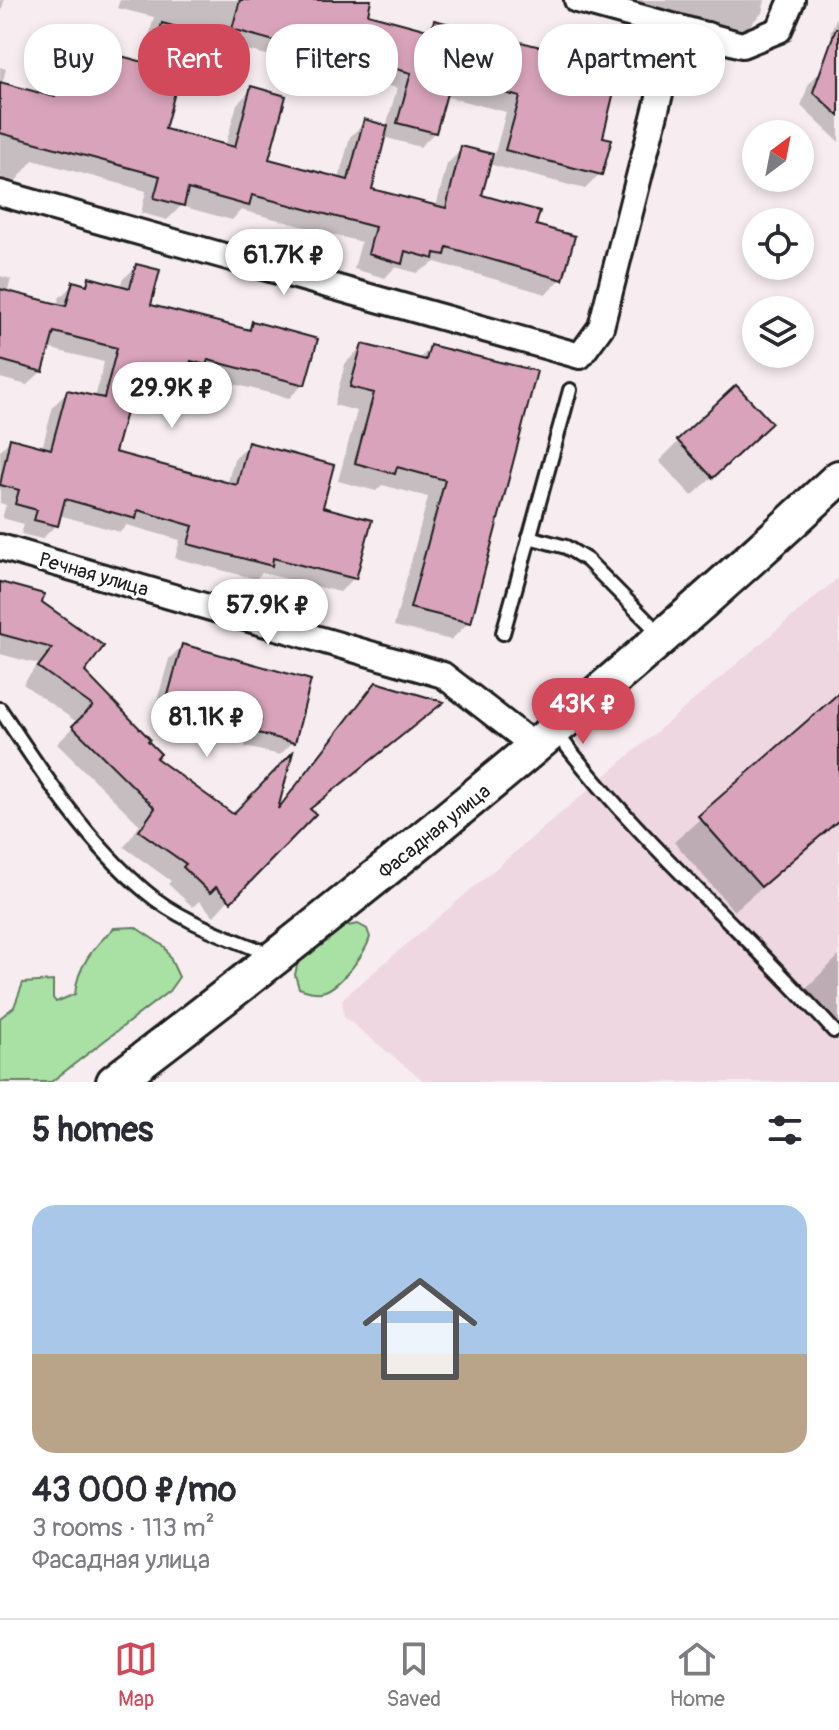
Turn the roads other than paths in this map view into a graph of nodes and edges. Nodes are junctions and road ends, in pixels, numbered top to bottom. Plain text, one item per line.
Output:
1 (577, 0) edge
2 (792, 0) edge
3 (666, 24) edge
4 (725, 40) edge
5 (659, 96) edge
6 (0, 193) edge
7 (570, 390) dead end
8 (839, 478) edge
9 (529, 537) junction
10 (0, 547) edge
11 (503, 633) dead end
12 (663, 636) junction
13 (0, 709) edge
14 (546, 740) junction
15 (278, 957) junction
16 (834, 1031) dead end
17 (114, 1082) edge

1 - 3 street
2 - 4 street
5 - 6 street
7 - 9 lane
8 - 12 main road, Фасадная улица
9 - 11 lane
9 - 12 lane
10 - 14 street, Речная улица
12 - 14 main road, Фасадная улица
13 - 15 lane
14 - 15 main road, Фасадная улица
14 - 16 lane
15 - 17 main road, Фасадная улица

